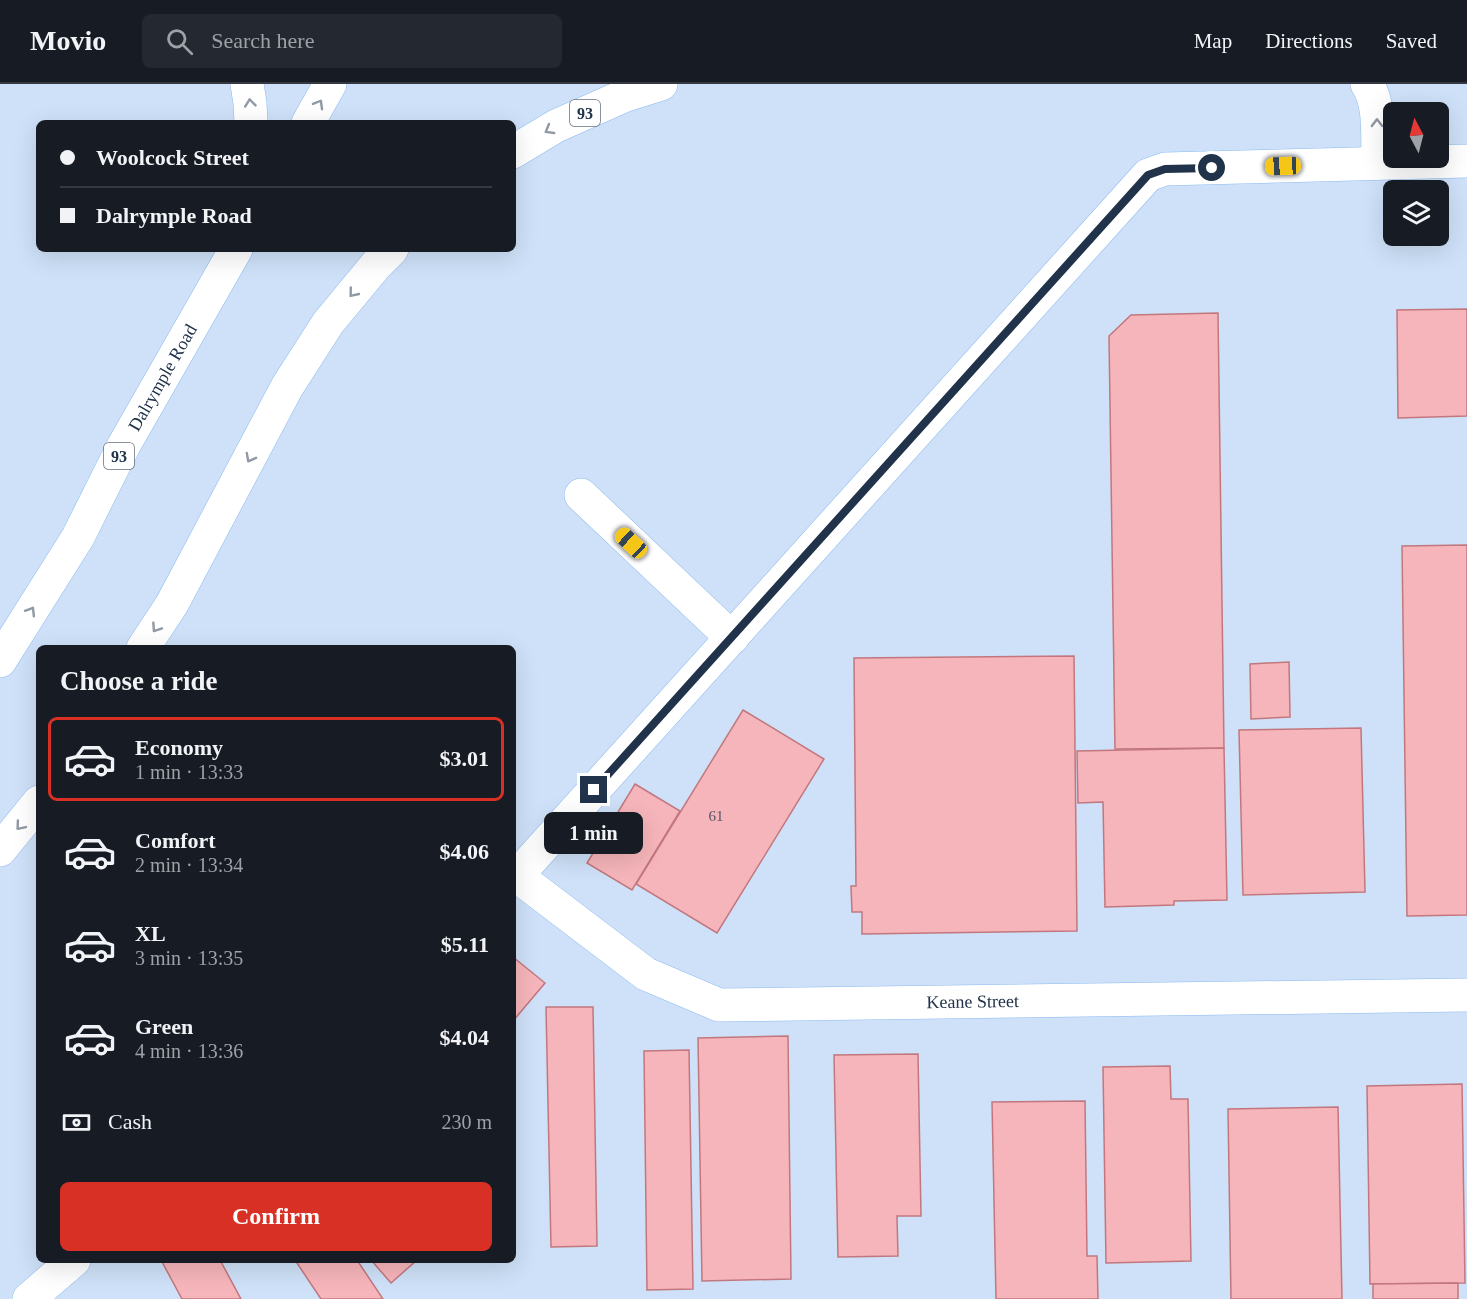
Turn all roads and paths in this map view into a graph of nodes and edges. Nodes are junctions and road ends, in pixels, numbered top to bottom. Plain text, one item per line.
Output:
1 (247, 84) edge
2 (330, 84) edge
3 (661, 84) edge
4 (1367, 84) edge
5 (251, 120) edge
6 (310, 120) edge
7 (516, 150) edge
8 (1467, 161) edge
9 (1378, 164) junction
10 (211, 252) edge
11 (234, 252) edge
12 (389, 252) edge
13 (124, 445) junction
14 (581, 495) dead end
15 (732, 638) junction
16 (144, 645) edge
17 (0, 661) edge
18 (36, 806) edge
19 (0, 850) edge
20 (516, 877) edge
21 (516, 879) edge
22 (1467, 995) edge
23 (71, 1263) edge
24 (29, 1299) edge

5 -> 1 street
6 -> 2 street
3 -> 7 street, 93
9 -> 4 street
8 - 9 street
9 - 15 street
10 - 13 street
11 - 13 street, Dalrymple Road / 93
12 -> 16 street
17 -> 13 street, Dalrymple Road / 93
14 - 15 street
15 - 20 street
18 -> 19 street
21 - 22 street, Keane Street
23 - 24 street

